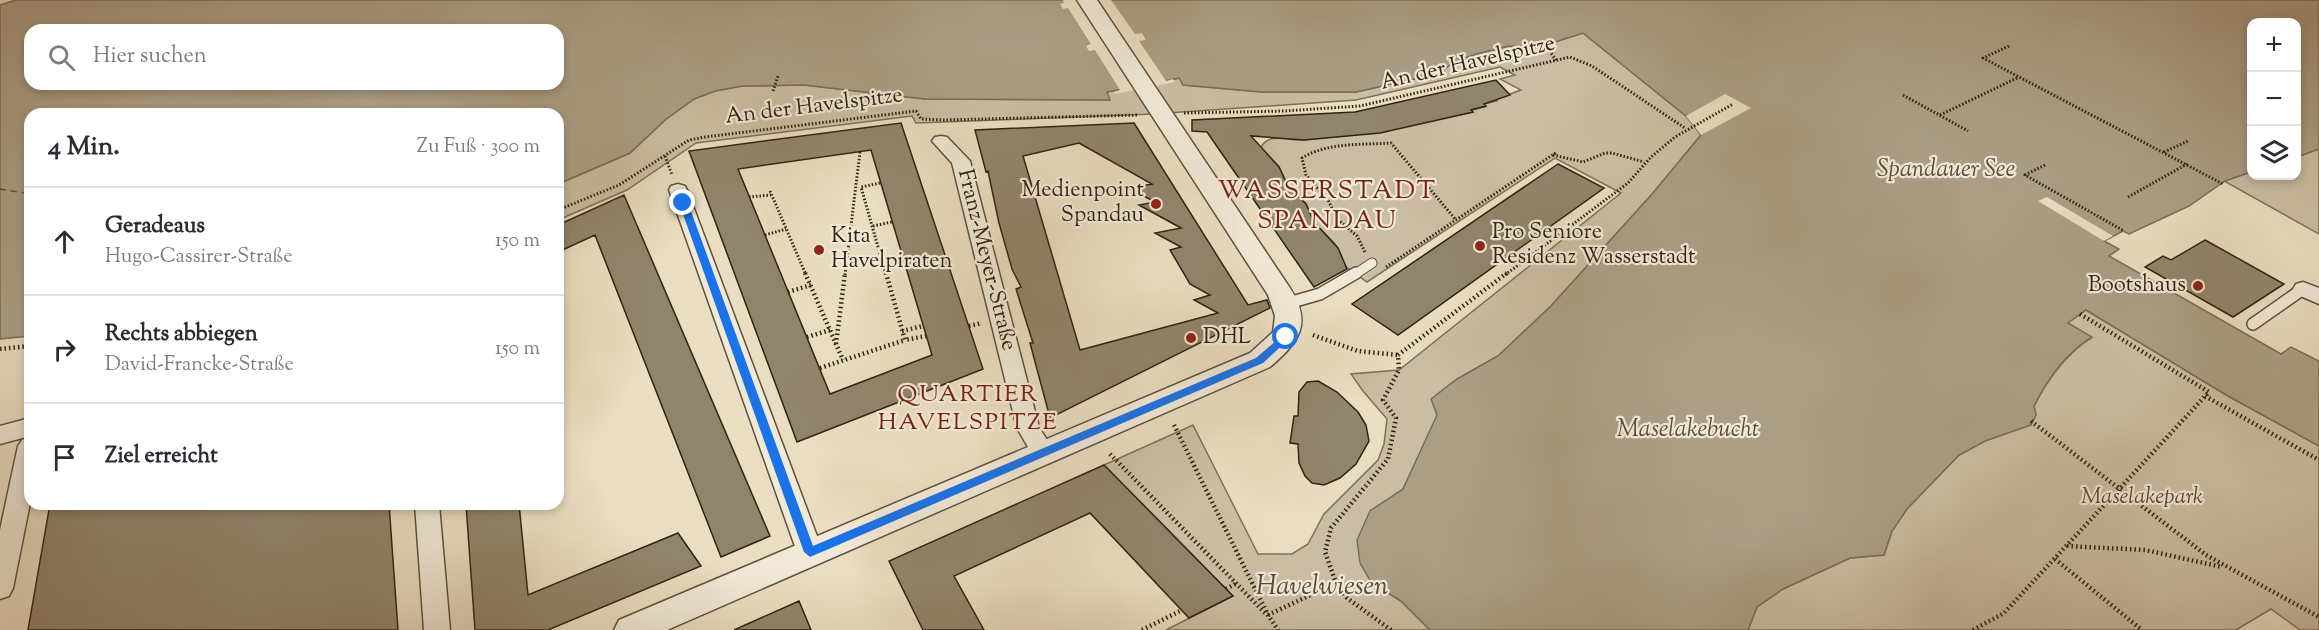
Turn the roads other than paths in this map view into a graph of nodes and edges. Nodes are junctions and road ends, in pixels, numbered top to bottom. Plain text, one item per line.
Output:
1 (1087, 0) edge
2 (941, 141) dead end
3 (678, 190) dead end
4 (1371, 263) road end
5 (2311, 293) edge
6 (1285, 304) junction
7 (2253, 324) dead end
8 (24, 429) edge
9 (0, 435) edge
10 (1043, 453) junction
11 (24, 464) edge
12 (427, 510) edge
13 (8, 511) edge
14 (810, 552) junction
15 (0, 588) edge
16 (437, 630) edge
17 (632, 630) edge

1 - 6 street
2 - 10 street, Franz-Meyer-Straße
3 - 14 street
4 - 6 lane
5 - 7 lane
6 - 10 street
8 - 9 street
10 - 14 street
11 - 13 street
12 - 16 street
13 - 15 street
14 - 17 street

